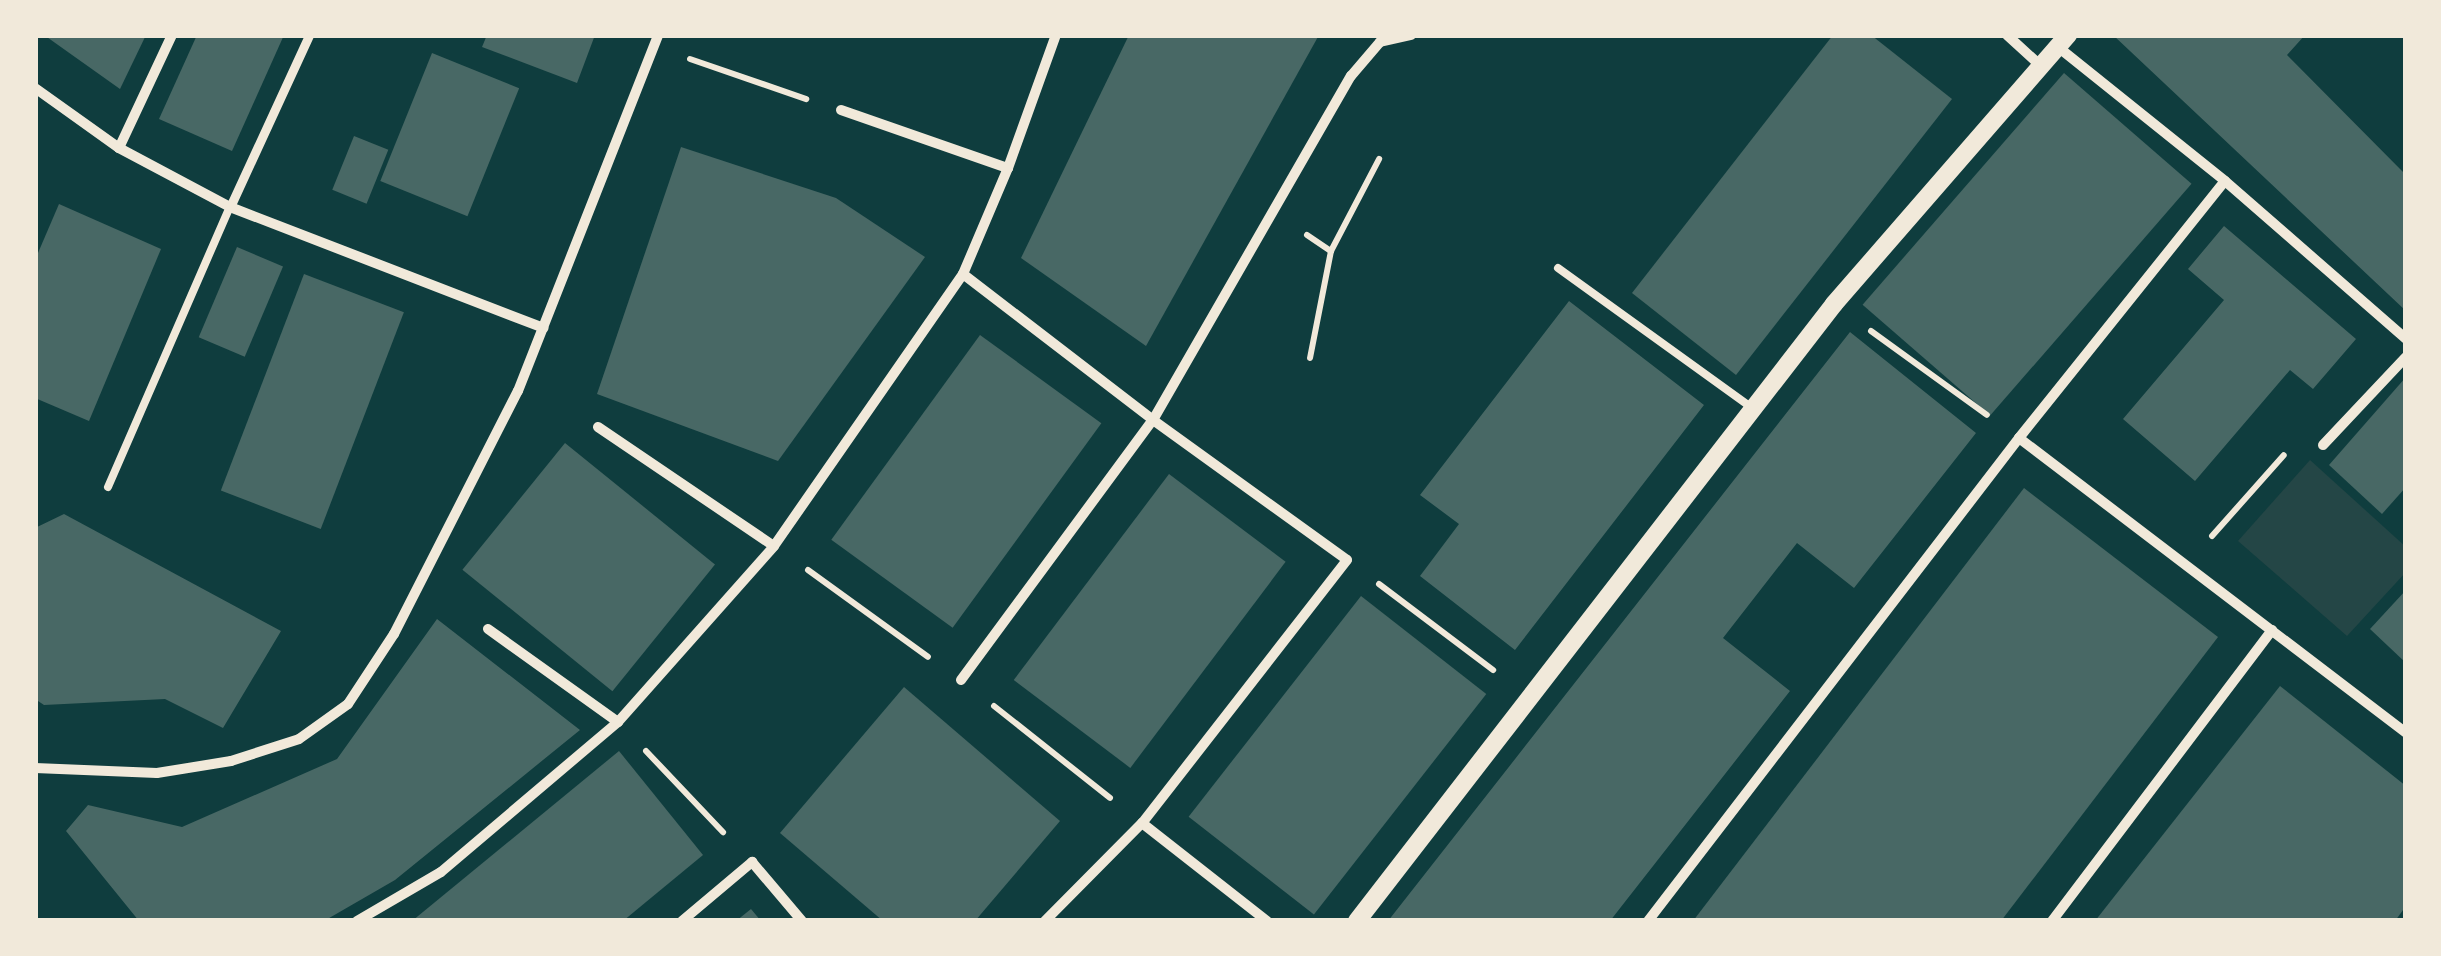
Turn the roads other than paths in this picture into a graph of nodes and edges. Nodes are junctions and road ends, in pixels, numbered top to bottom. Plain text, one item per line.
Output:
1 (172, 35) edge
2 (309, 35) edge
3 (1056, 35) edge
4 (1409, 35) edge
5 (2007, 35) edge
6 (656, 41) edge
7 (2063, 41) edge
8 (2042, 67) junction
9 (35, 88) edge
10 (841, 110) road end
11 (119, 148) junction
12 (1008, 168) junction
13 (2225, 181) junction
14 (230, 207) junction
15 (1558, 268) dead end
16 (963, 274) junction
17 (543, 328) junction
18 (2406, 339) edge
19 (2406, 357) edge
20 (1752, 408) junction
21 (1153, 420) junction
22 (598, 428) dead end
23 (2019, 438) junction
24 (2323, 445) road end
25 (108, 488) dead end
26 (774, 546) junction
27 (488, 629) dead end
28 (2272, 630) junction
29 (960, 680) dead end
30 (618, 722) junction
31 (2406, 733) edge
32 (35, 768) edge
33 (1142, 823) junction
34 (358, 921) edge
35 (682, 921) edge
36 (802, 921) edge
37 (1045, 921) edge
38 (1267, 921) edge
39 (1357, 921) edge
40 (1648, 921) edge
41 (2052, 921) edge

1 - 11 street
2 - 14 street
3 - 12 street
4 - 21 street
5 - 8 street
6 - 17 street
7 - 8 street
7 - 13 street
8 - 20 street
9 - 11 street
10 - 12 street
11 - 14 street
12 - 16 street
13 - 18 street
13 - 23 street
14 - 17 street
14 - 25 lane
15 - 20 lane
16 - 21 street
16 - 26 street
17 - 32 street
19 - 24 street
20 - 39 street
21 - 29 street
21 - 33 street
22 - 26 street
23 - 28 street
23 - 40 street
26 - 30 street
27 - 30 street
28 - 31 street
28 - 41 street
30 - 34 street
33 - 37 street
33 - 38 street
35 - 36 street

